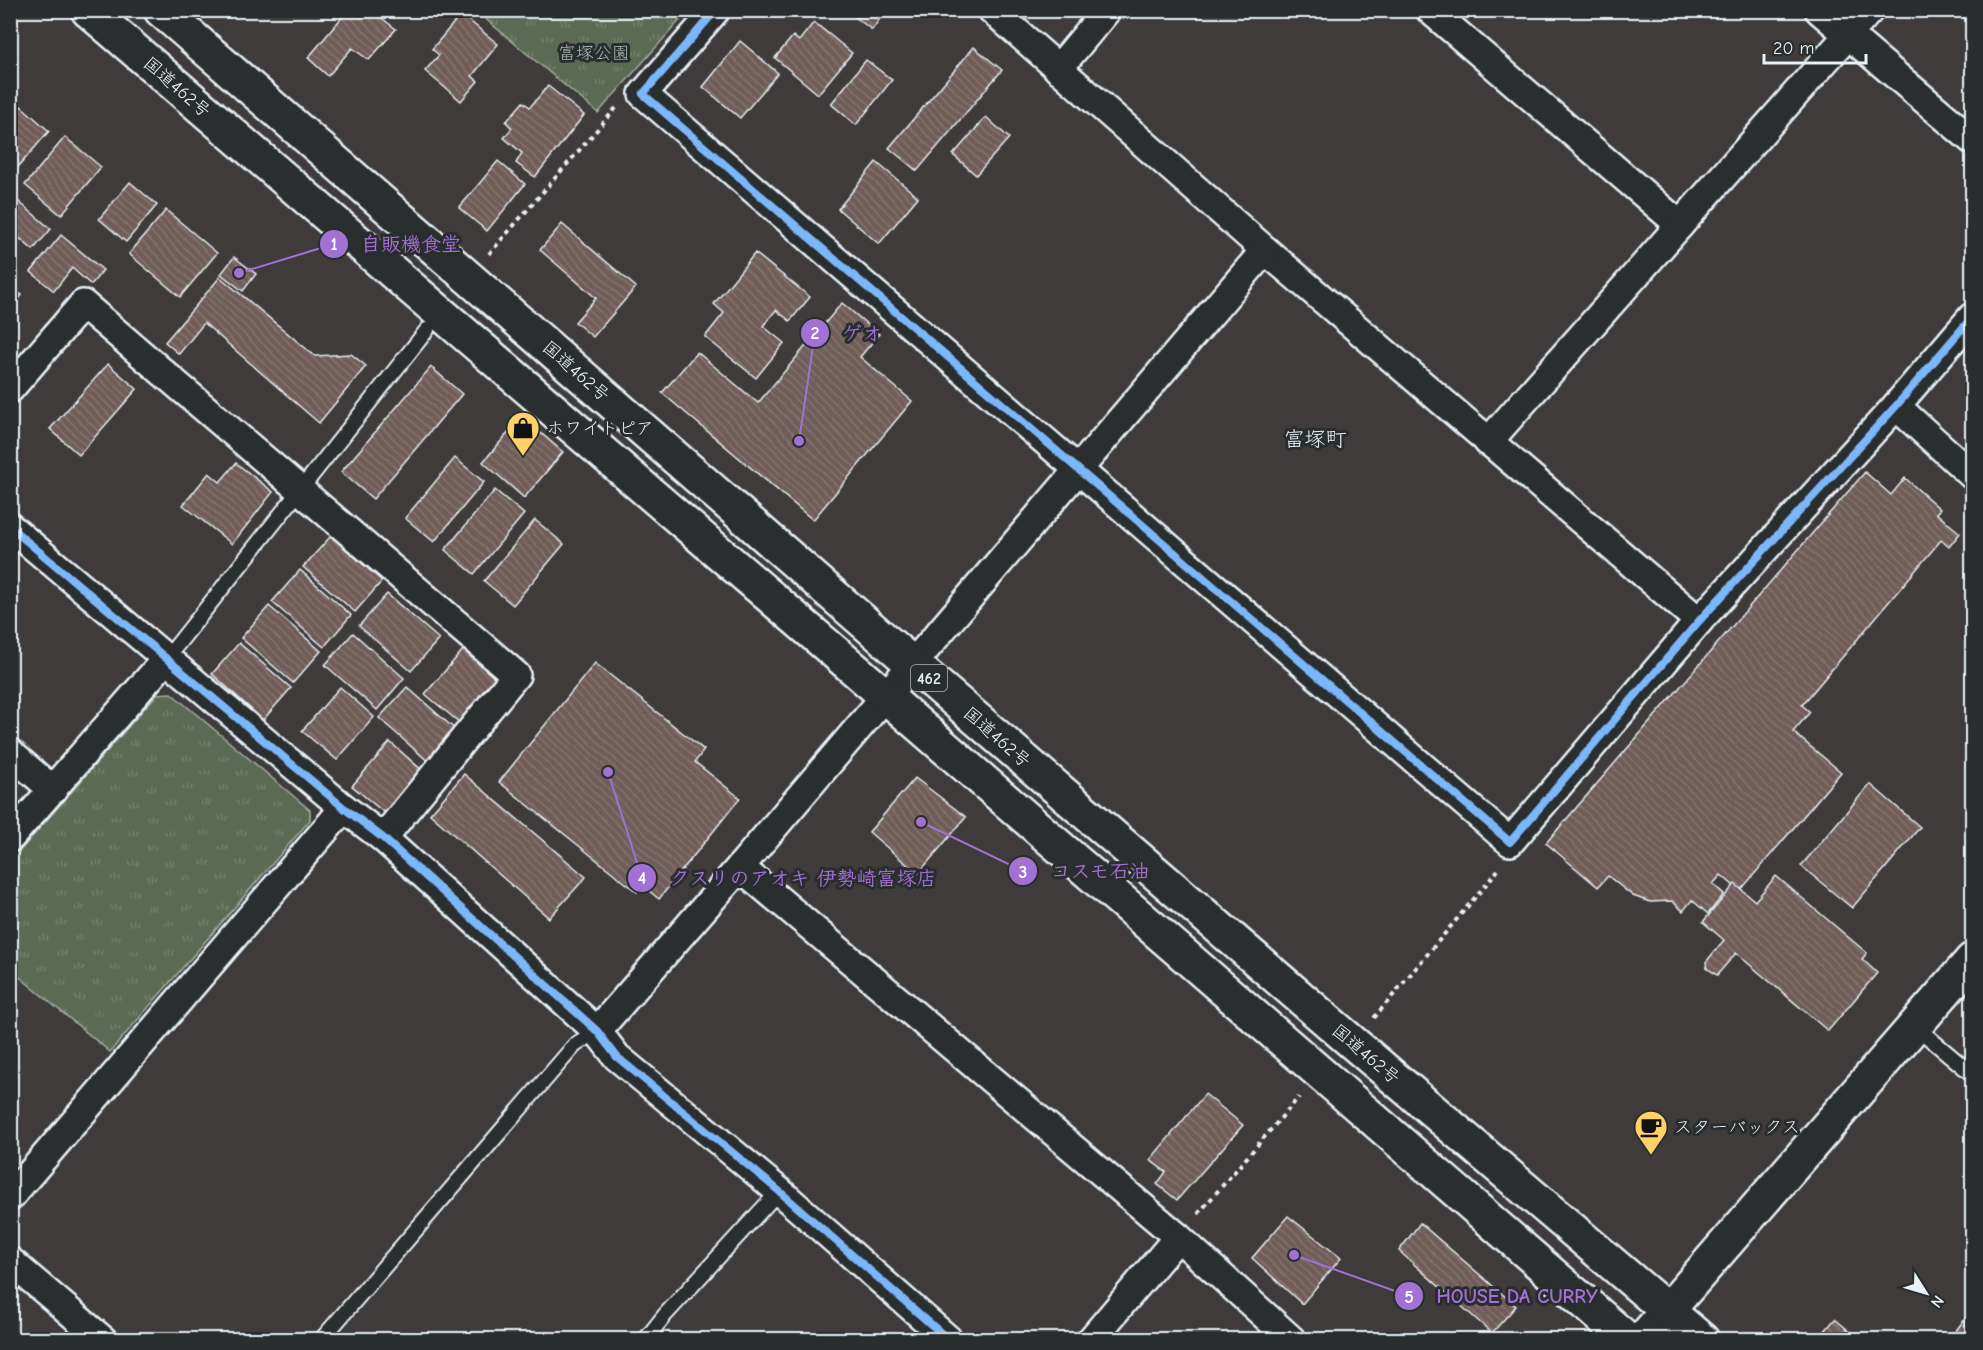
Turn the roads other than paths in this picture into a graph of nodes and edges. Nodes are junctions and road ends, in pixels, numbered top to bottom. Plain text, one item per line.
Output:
1 (88, 10) edge
2 (161, 10) edge
3 (716, 10) edge
4 (992, 10) edge
5 (1107, 10) edge
6 (1430, 10) edge
7 (1819, 10) edge
8 (1870, 10) edge
9 (1848, 36) junction
10 (1058, 69) junction
11 (1972, 140) edge
12 (1680, 225) junction
13 (1265, 250) junction
14 (1972, 317) edge
15 (428, 330) dead end
16 (10, 389) edge
17 (1896, 406) junction
18 (1488, 442) junction
19 (1079, 469) junction
20 (1972, 476) edge
21 (300, 491) junction
22 (10, 527) edge
23 (1699, 621) junction
24 (166, 658) junction
25 (912, 663) junction
26 (885, 696) junction
27 (10, 753) edge
28 (53, 790) junction
29 (344, 808) junction
30 (10, 838) edge
31 (383, 838) junction
32 (740, 867) junction
33 (1972, 960) edge
34 (1915, 1026) junction
35 (597, 1031) junction
36 (1972, 1074) edge
37 (779, 1191) junction
38 (10, 1197) edge
39 (1178, 1237) junction
40 (12, 1267) edge
41 (1667, 1310) junction
42 (104, 1340) edge
43 (321, 1340) edge
44 (645, 1340) edge
45 (949, 1340) edge
46 (1091, 1340) edge
47 (1292, 1340) edge
48 (1628, 1340) edge
49 (1642, 1340) edge
50 (1702, 1340) edge

1 - 26 main road, 国道462号 / 462
2 - 25 main road, 国道462号 / 462
3 - 19 street
4 - 10 street
5 - 10 street
6 - 12 street
7 - 9 street
8 - 9 street
9 - 11 street
9 - 12 street
10 - 13 street
12 - 18 street
13 - 18 street
13 - 19 street
14 - 17 street
15 - 21 lane
16 - 21 street
17 - 20 street
17 - 23 street
18 - 23 street
19 - 23 street
19 - 25 street
21 - 24 lane
21 - 31 street
22 - 24 street
24 - 28 street
24 - 29 street
25 - 26 street
25 - 41 main road, 国道462号 / 462
26 - 32 street
26 - 48 main road, 国道462号 / 462
27 - 28 street
28 - 30 street
29 - 31 street
29 - 38 street
31 - 35 street
32 - 35 street
32 - 39 street
33 - 34 main road
34 - 36 lane
34 - 41 main road
35 - 37 street
35 - 43 lane
37 - 44 lane
37 - 45 street
39 - 46 street
39 - 47 street
40 - 42 street
41 - 49 main road
41 - 50 main road, 国道462号 / 462

